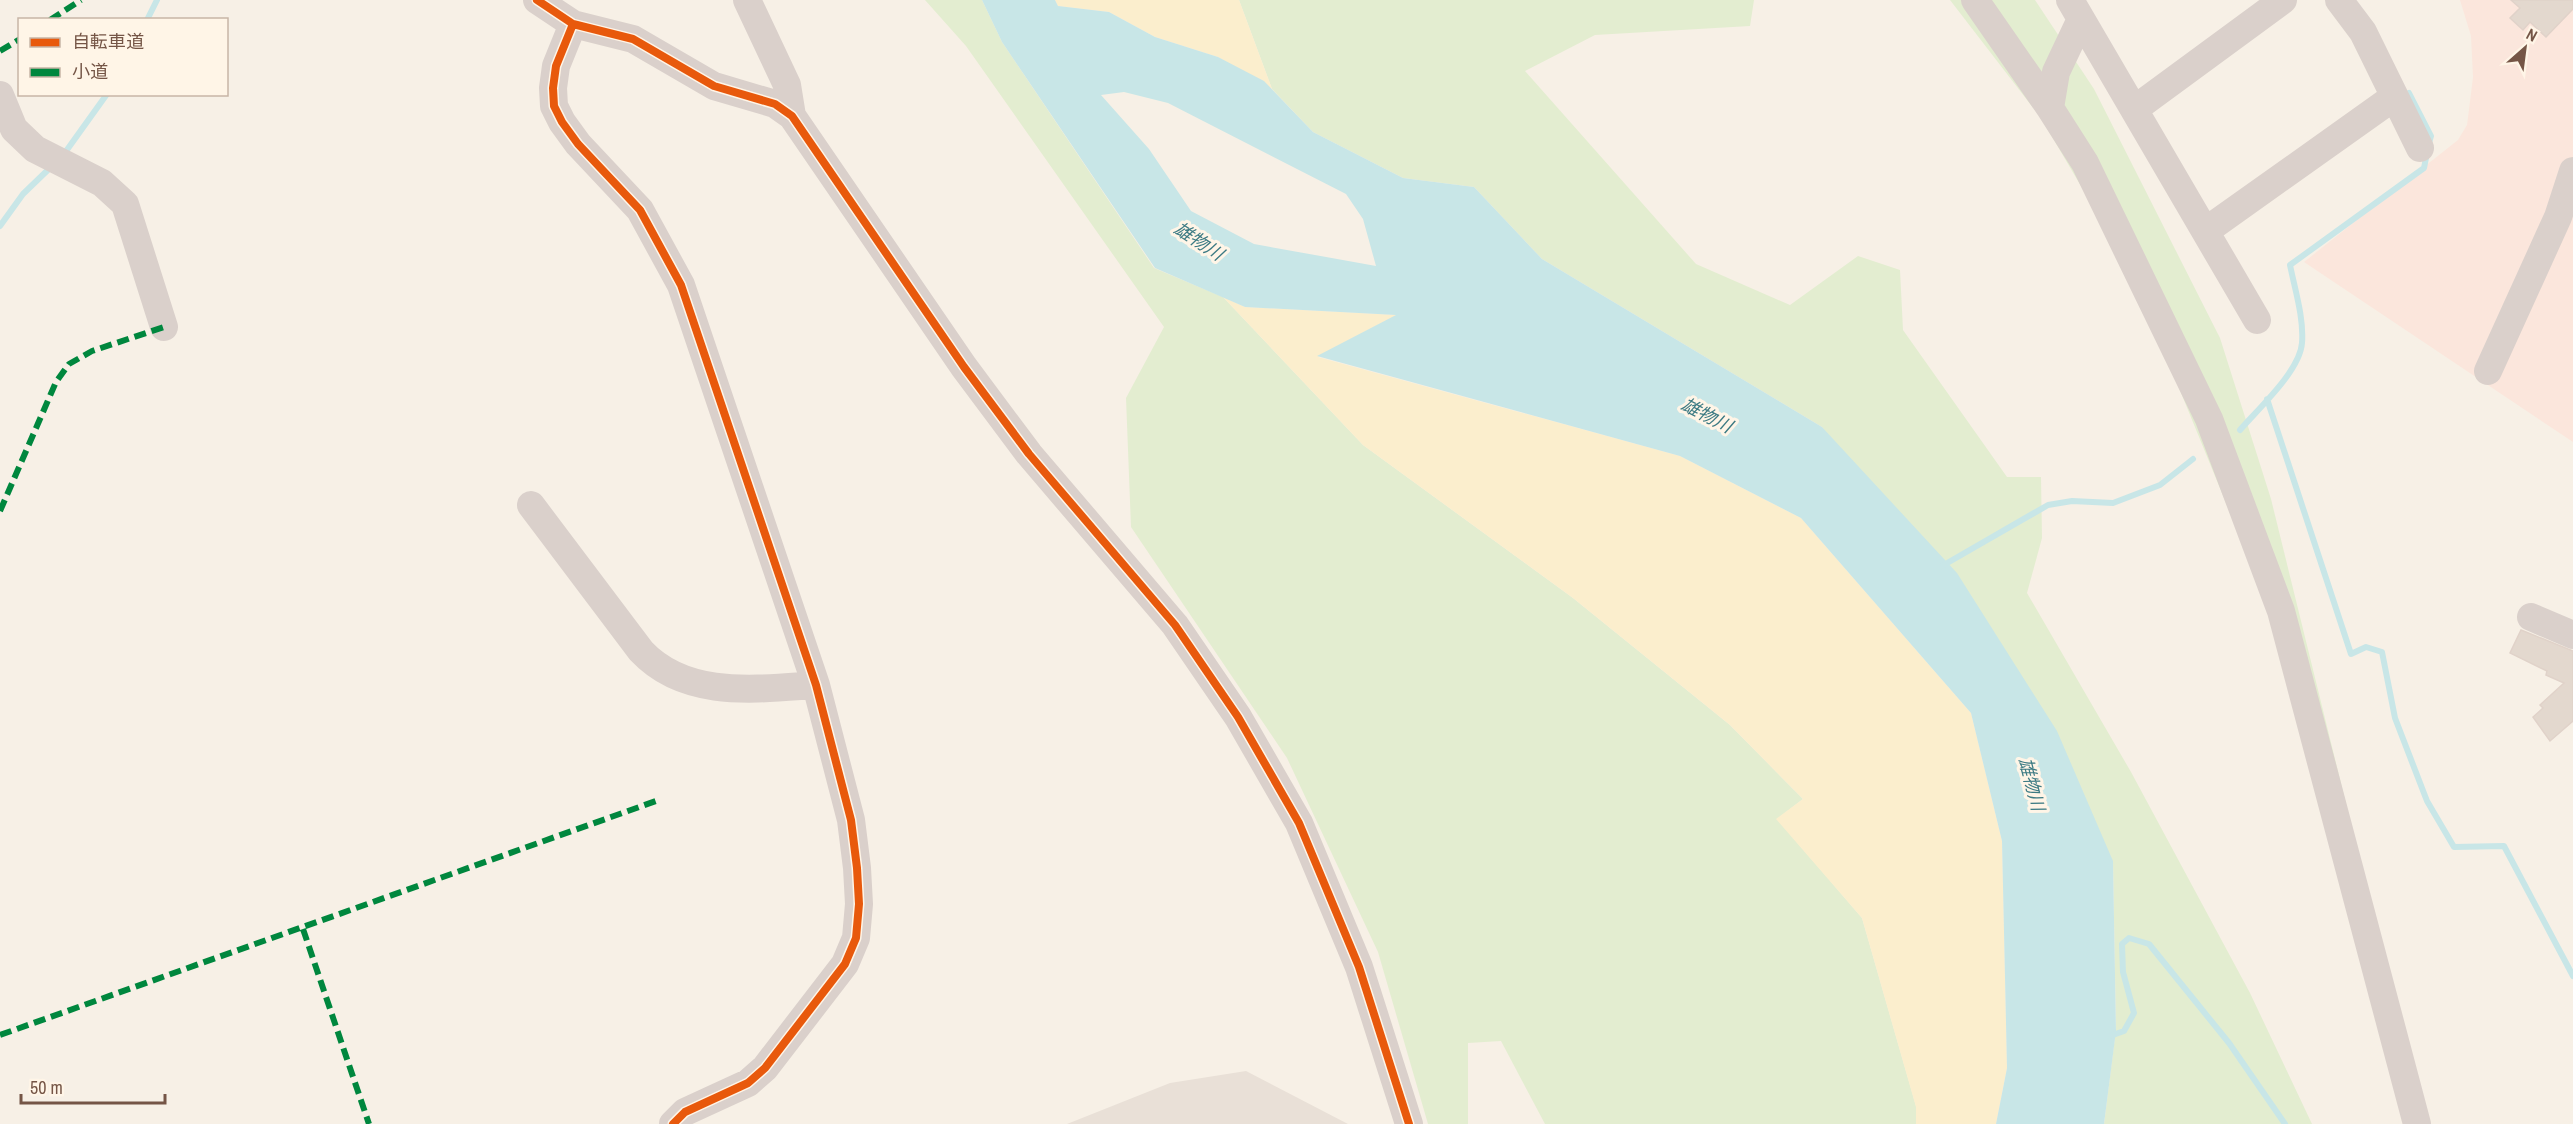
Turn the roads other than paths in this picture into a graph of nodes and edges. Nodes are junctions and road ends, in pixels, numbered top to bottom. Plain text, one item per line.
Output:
1 (537, 0) edge
2 (747, 0) edge
3 (1975, 0) edge
4 (2283, 0) edge
5 (2339, 0) edge
6 (2076, 9) edge
7 (573, 24) junction
8 (0, 94) edge
9 (2394, 97) junction
10 (2050, 108) junction
11 (2136, 108) junction
12 (792, 116) junction
13 (2420, 148) dead end
14 (2573, 171) edge
15 (2207, 230) junction
16 (2257, 320) dead end
17 (164, 327) dead end
18 (2488, 371) dead end
19 (531, 505) dead end
20 (2531, 617) dead end
21 (2573, 635) edge
22 (816, 685) junction
23 (673, 1124) edge
24 (1409, 1124) edge
25 (2417, 1124) edge

1 - 7 street
2 - 12 street
3 - 10 street
4 - 11 street
5 - 9 street
6 - 10 street
6 - 11 street
7 - 12 street
7 - 22 street
8 - 17 street
9 - 13 street
9 - 15 street
10 - 25 street
11 - 15 street
12 - 24 street
14 - 18 street
15 - 16 street
19 - 22 street
20 - 21 street
22 - 23 street

